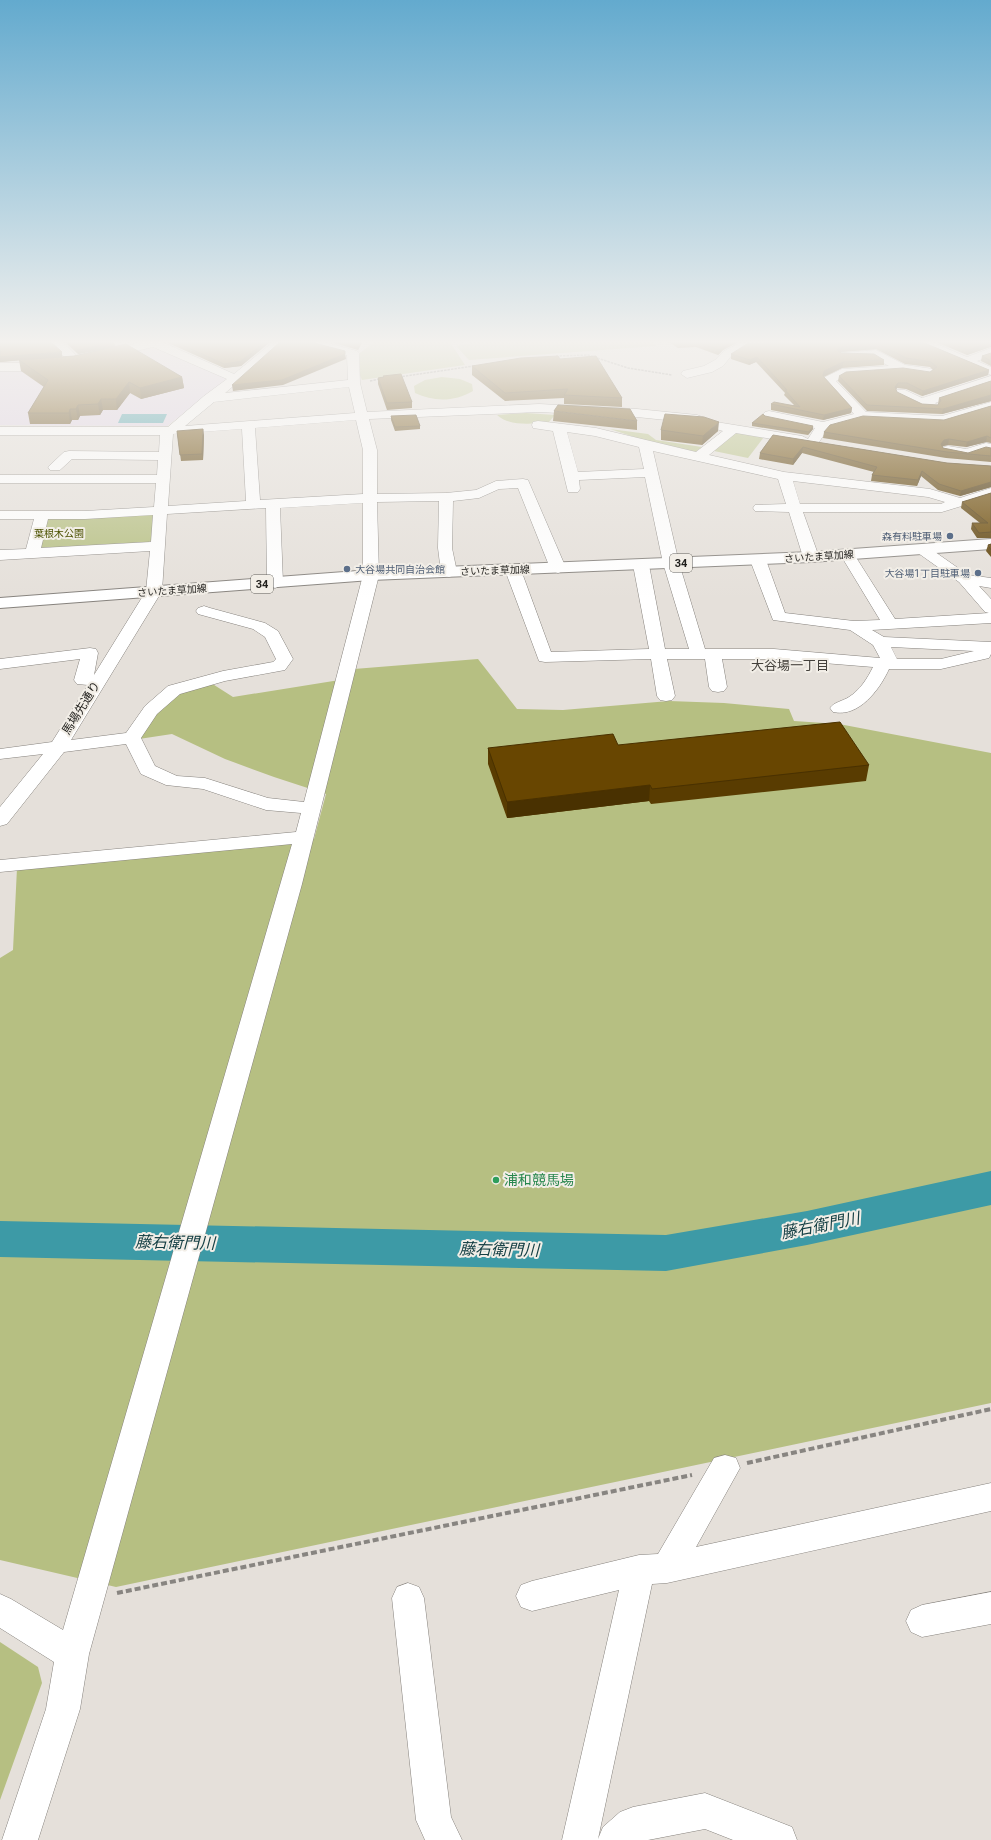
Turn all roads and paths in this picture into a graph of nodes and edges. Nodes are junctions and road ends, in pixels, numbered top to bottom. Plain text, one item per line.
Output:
1 (173, 428) edge
2 (210, 428) edge
3 (248, 428) edge
4 (364, 428) edge
5 (559, 428) joint
6 (728, 428) edge
7 (821, 428) edge
8 (942, 428) edge
9 (734, 429) junction
10 (0, 431) edge
11 (169, 431) junction
12 (970, 440) edge
13 (812, 442) junction
14 (828, 444) edge
15 (645, 445) junction
16 (989, 448) edge
17 (165, 456) junction
18 (698, 457) junction
19 (954, 464) edge
20 (968, 466) edge
21 (55, 467) dead end
22 (650, 474) junction
23 (784, 476) junction
24 (0, 479) edge
25 (163, 479) junction
26 (991, 492) edge
27 (446, 497) junction
28 (370, 498) junction
29 (959, 502) junction
30 (273, 503) junction
31 (253, 504) junction
32 (760, 508) dead end
33 (795, 508) junction
34 (160, 511) junction
35 (0, 515) edge
36 (42, 515) junction
37 (991, 544) edge
38 (158, 546) junction
39 (923, 550) junction
40 (32, 553) junction
41 (847, 554) junction
42 (0, 555) edge
43 (811, 557) junction
44 (758, 560) junction
45 (671, 563) junction
46 (641, 565) junction
47 (558, 568) junction
48 (513, 570) junction
49 (449, 572) junction
50 (371, 575) junction
51 (964, 579) junction
52 (275, 583) junction
53 (991, 583) edge
54 (154, 591) junction
55 (0, 603) edge
56 (991, 609) edge
57 (204, 611) dead end
58 (991, 618) edge
59 (890, 623) junction
60 (854, 626) junction
61 (880, 642) junction
62 (991, 647) edge
63 (991, 652) edge
64 (658, 654) junction
65 (706, 654) junction
66 (0, 664) edge
67 (887, 664) junction
68 (98, 680) junction
69 (718, 687) dead end
70 (666, 696) dead end
71 (839, 708) dead end
72 (132, 738) junction
73 (58, 747) junction
74 (0, 754) edge
75 (311, 808) junction
76 (0, 820) edge
77 (303, 837) junction
78 (0, 866) edge
79 (991, 1409) edge
80 (725, 1468) junction
81 (991, 1497) edge
82 (653, 1569) junction
83 (532, 1596) dead end
84 (89, 1598) junction
85 (408, 1598) dead end
86 (991, 1608) edge
87 (0, 1610) edge
88 (922, 1621) dead end
89 (72, 1654) junction
90 (775, 1839) edge
91 (20, 1840) edge
92 (444, 1840) edge
93 (580, 1840) edge
94 (616, 1840) edge

1 - 11 street
2 - 11 street
3 - 31 street
4 - 28 street
5 - 15 street
5 - 22 street
6 - 9 street
7 - 13 street
8 - 16 street
9 - 13 street
9 - 18 street
10 - 11 street
11 - 17 street
12 - 16 street
13 - 14 street
15 - 18 street
15 - 22 street
17 - 21 street
17 - 25 street
18 - 23 street
19 - 20 street
22 - 45 street
23 - 29 street
23 - 33 street
24 - 25 street
25 - 34 street
26 - 29 street
27 - 28 street
27 - 47 street
27 - 49 street
28 - 30 street
28 - 50 street
29 - 33 street
30 - 31 street
30 - 52 street
31 - 34 street
32 - 33 street
33 - 43 street
34 - 36 street
34 - 38 street
35 - 36 street
36 - 40 street
37 - 39 main road, さいたま草加線 / 34
38 - 40 street
38 - 54 street
39 - 41 main road, さいたま草加線 / 34
39 - 51 street
40 - 42 street
41 - 43 main road, さいたま草加線 / 34
41 - 59 street
43 - 44 main road, さいたま草加線 / 34
44 - 45 main road, さいたま草加線 / 34
44 - 60 street
45 - 46 main road, さいたま草加線 / 34
45 - 65 street
46 - 47 main road, さいたま草加線 / 34
46 - 64 street
47 - 48 main road, さいたま草加線 / 34
48 - 49 main road, さいたま草加線 / 34
48 - 64 street
49 - 50 main road, さいたま草加線 / 34
50 - 52 main road, さいたま草加線 / 34
50 - 75 street
51 - 53 street
51 - 56 street
52 - 54 main road, さいたま草加線 / 34
54 - 55 main road, さいたま草加線 / 34
54 - 68 street, 馬場先通り
57 - 72 street
58 - 59 street
59 - 60 street
60 - 61 street
61 - 62 street
61 - 67 street
63 - 67 street
64 - 65 street
64 - 70 street
65 - 67 street
65 - 69 street
66 - 68 street
67 - 71 street
68 - 73 street, 馬場先通り
72 - 73 street
72 - 75 street
73 - 74 street
73 - 76 street, 馬場先通り
75 - 77 street
77 - 78 street
77 - 84 street
79 - 80 path
80 - 82 street
80 - 84 path
81 - 82 street
82 - 83 street
82 - 93 street
84 - 89 street
85 - 92 street
86 - 88 street
87 - 89 street
89 - 91 street
90 - 94 street

